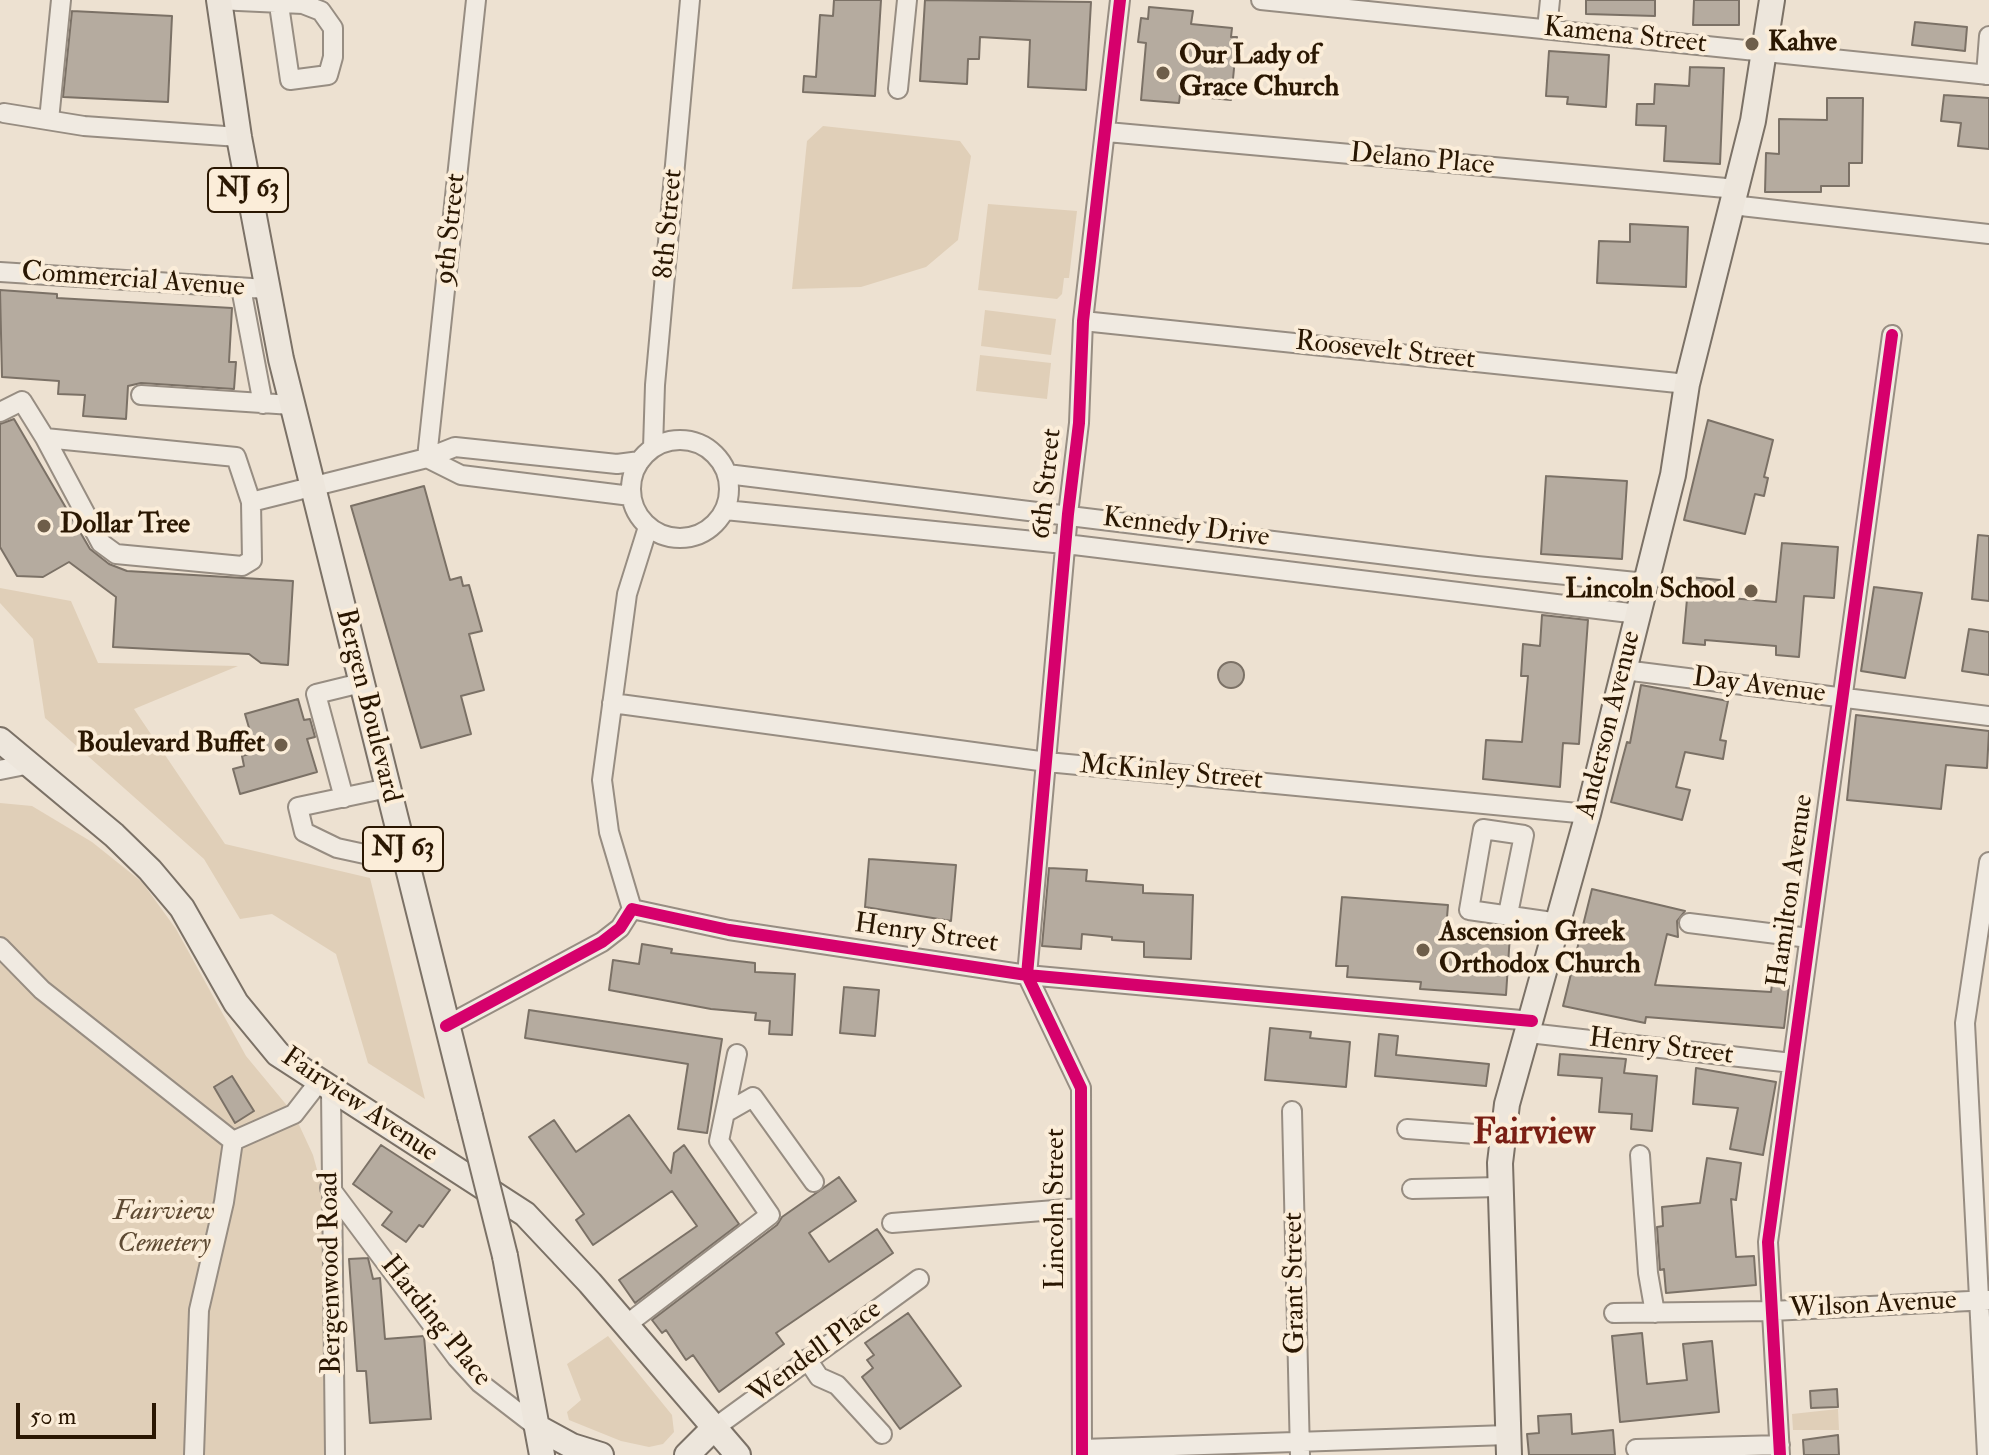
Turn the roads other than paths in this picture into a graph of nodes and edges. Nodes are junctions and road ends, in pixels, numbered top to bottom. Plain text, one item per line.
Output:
1 (61, 0) edge
2 (218, 0) edge
3 (476, 0) edge
4 (690, 0) edge
5 (907, 0) edge
6 (1120, 0) edge
7 (1261, 0) edge
8 (1550, 0) edge
9 (1772, 0) edge
10 (1334, 4) edge
11 (279, 5) dead end
12 (1547, 29) junction
13 (1989, 36) edge
14 (1765, 52) junction
15 (1987, 75) edge
16 (898, 89) dead end
17 (4, 113) dead end
18 (49, 120) junction
19 (1107, 132) junction
20 (239, 137) junction
21 (1734, 197) junction
22 (1989, 234) edge
23 (0, 272) edge
24 (241, 288) junction
25 (267, 289) junction
26 (1083, 321) junction
27 (1892, 335) dead end
28 (1687, 384) junction
29 (141, 395) dead end
30 (263, 404) junction
31 (292, 405) junction
32 (0, 412) edge
33 (45, 438) junction
34 (646, 455) junction
35 (427, 458) junction
36 (727, 474) junction
37 (312, 485) junction
38 (631, 496) junction
39 (251, 502) junction
40 (725, 510) junction
41 (1068, 514) junction
42 (648, 527) junction
43 (1234, 535) junction
44 (1066, 544) junction
45 (1357, 551) junction
46 (1231, 564) junction
47 (1492, 567) junction
48 (1356, 580) junction
49 (1646, 583) junction
50 (1491, 596) junction
51 (1638, 614) junction
52 (1624, 670) junction
53 (361, 683) junction
54 (1842, 698) junction
55 (612, 703) junction
56 (1989, 716) edge
57 (0, 740) edge
58 (1047, 762) junction
59 (30, 764) junction
60 (0, 770) edge
61 (388, 788) junction
62 (344, 798) junction
63 (1588, 814) junction
64 (1989, 862) edge
65 (406, 863) junction
66 (632, 909) junction
67 (1508, 914) junction
68 (1559, 923) junction
69 (1689, 923) dead end
70 (1809, 938) junction
71 (0, 947) edge
72 (1027, 975) junction
73 (446, 1026) junction
74 (1530, 1027) junction
75 (737, 1054) dead end
76 (1792, 1063) junction
77 (324, 1087) junction
78 (1292, 1111) dead end
79 (725, 1113) junction
80 (1407, 1129) dead end
81 (1503, 1136) junction
82 (233, 1141) junction
83 (1640, 1155) dead end
84 (814, 1182) dead end
85 (1500, 1187) junction
86 (330, 1188) junction
87 (1412, 1189) dead end
88 (1080, 1208) junction
89 (892, 1223) dead end
90 (919, 1279) dead end
91 (1984, 1301) edge
92 (1772, 1311) junction
93 (1614, 1313) dead end
94 (1655, 1313) junction
95 (626, 1325) junction
96 (807, 1359) junction
97 (537, 1427) junction
98 (713, 1429) junction
99 (882, 1434) dead end
100 (1509, 1445) edge
101 (1300, 1448) edge
102 (1636, 1449) dead end
103 (1780, 1450) edge
104 (1082, 1452) edge
105 (194, 1455) edge
106 (335, 1455) edge
107 (542, 1455) edge
108 (601, 1455) edge
109 (687, 1455) edge
110 (738, 1455) edge
111 (1987, 1455) edge

1 - 18 street
2 - 11 street
2 - 20 main road, Bergen Boulevard / NJ 63
3 - 35 street, 9th Street
4 - 34 street, 8th Street
5 - 16 street
6 - 19 street, 6th Street
7 - 10 street, Kamena Street
8 - 12 street
9 - 14 main road, Anderson Avenue
10 - 12 street, Kamena Street
12 - 14 street, Kamena Street
13 - 15 street
14 - 15 street, Kamena Street
14 - 21 main road, Anderson Avenue
17 - 18 street
18 - 20 street
19 - 21 street, Delano Place
19 - 26 street, 6th Street
20 - 25 main road, Bergen Boulevard / NJ 63
21 - 22 street, Delano Place
21 - 28 main road, Anderson Avenue
23 - 24 street, Commercial Avenue
24 - 25 street, Commercial Avenue
24 - 30 street
25 - 31 main road, Bergen Boulevard / NJ 63
26 - 28 street, Roosevelt Street
26 - 41 street, 6th Street
27 - 54 street, Hamilton Avenue
28 - 49 main road, Anderson Avenue
29 - 30 street
30 - 31 street
31 - 37 main road, Bergen Boulevard / NJ 63
32 - 33 street
33 - 39 street
33 - 39 street
34 - 35 street
34 - 36 street
34 - 38 street
35 - 37 street
35 - 38 street
36 - 40 street
36 - 41 street, Kennedy Drive
37 - 39 street
37 - 53 main road, Bergen Boulevard / NJ 63
38 - 42 street
40 - 42 street
40 - 44 street, Kennedy Drive
41 - 43 street, Kennedy Drive
41 - 44 street, 6th Street
42 - 55 street
43 - 45 street, Kennedy Drive
43 - 46 street
44 - 46 street, Kennedy Drive
44 - 58 street, 6th Street
45 - 47 street, Kennedy Drive
45 - 48 street
46 - 48 street, Kennedy Drive
47 - 49 street, Kennedy Drive
47 - 50 street
48 - 50 street, Kennedy Drive
49 - 51 main road, Anderson Avenue
50 - 51 street, Kennedy Drive
51 - 52 main road, Anderson Avenue
52 - 54 street, Day Avenue
52 - 63 main road, Anderson Avenue
53 - 61 main road, Bergen Boulevard / NJ 63
53 - 62 street
54 - 56 street, Day Avenue
54 - 70 street, Hamilton Avenue
55 - 58 street, McKinley Street
55 - 66 street
57 - 59 main road, Fairview Avenue
58 - 63 street, McKinley Street
58 - 72 street, 6th Street
59 - 60 street
59 - 77 main road, Fairview Avenue
61 - 62 street
61 - 65 main road, Bergen Boulevard / NJ 63
62 - 65 street
63 - 68 main road, Anderson Avenue
64 - 91 street
65 - 73 main road, Bergen Boulevard / NJ 63
66 - 72 street, Henry Street
66 - 73 street
67 - 67 street
67 - 68 street
68 - 74 main road, Anderson Avenue
69 - 70 street
70 - 76 street, Hamilton Avenue
71 - 82 street
72 - 74 street, Henry Street
72 - 88 street, Lincoln Street
73 - 97 main road, Bergen Boulevard / NJ 63, bridge
74 - 76 street, Henry Street
74 - 81 main road, Anderson Avenue
75 - 79 street
76 - 92 street, Hamilton Avenue
77 - 82 street
77 - 86 street, Bergenwood Road
77 - 95 main road, Fairview Avenue
78 - 101 street, Grant Street
79 - 84 street
79 - 95 street
80 - 81 street
81 - 85 main road, Anderson Avenue
82 - 105 street
83 - 94 street
85 - 87 street
85 - 100 main road, Anderson Avenue
86 - 97 street, Harding Place
86 - 106 street, Bergenwood Road
88 - 89 street
88 - 104 street, Lincoln Street
90 - 96 street, Wendell Place
91 - 92 street, Wilson Avenue
91 - 111 street
92 - 94 street, Wilson Avenue
92 - 103 street, Hamilton Avenue
93 - 94 street, Wilson Avenue
95 - 98 main road, Fairview Avenue
96 - 98 street, Wendell Place
96 - 99 street
97 - 107 main road, Bergen Boulevard / NJ 63
97 - 108 main road, Harding Place
98 - 109 main road
98 - 110 main road, Fairview Avenue
100 - 101 street
101 - 104 street
102 - 103 street

